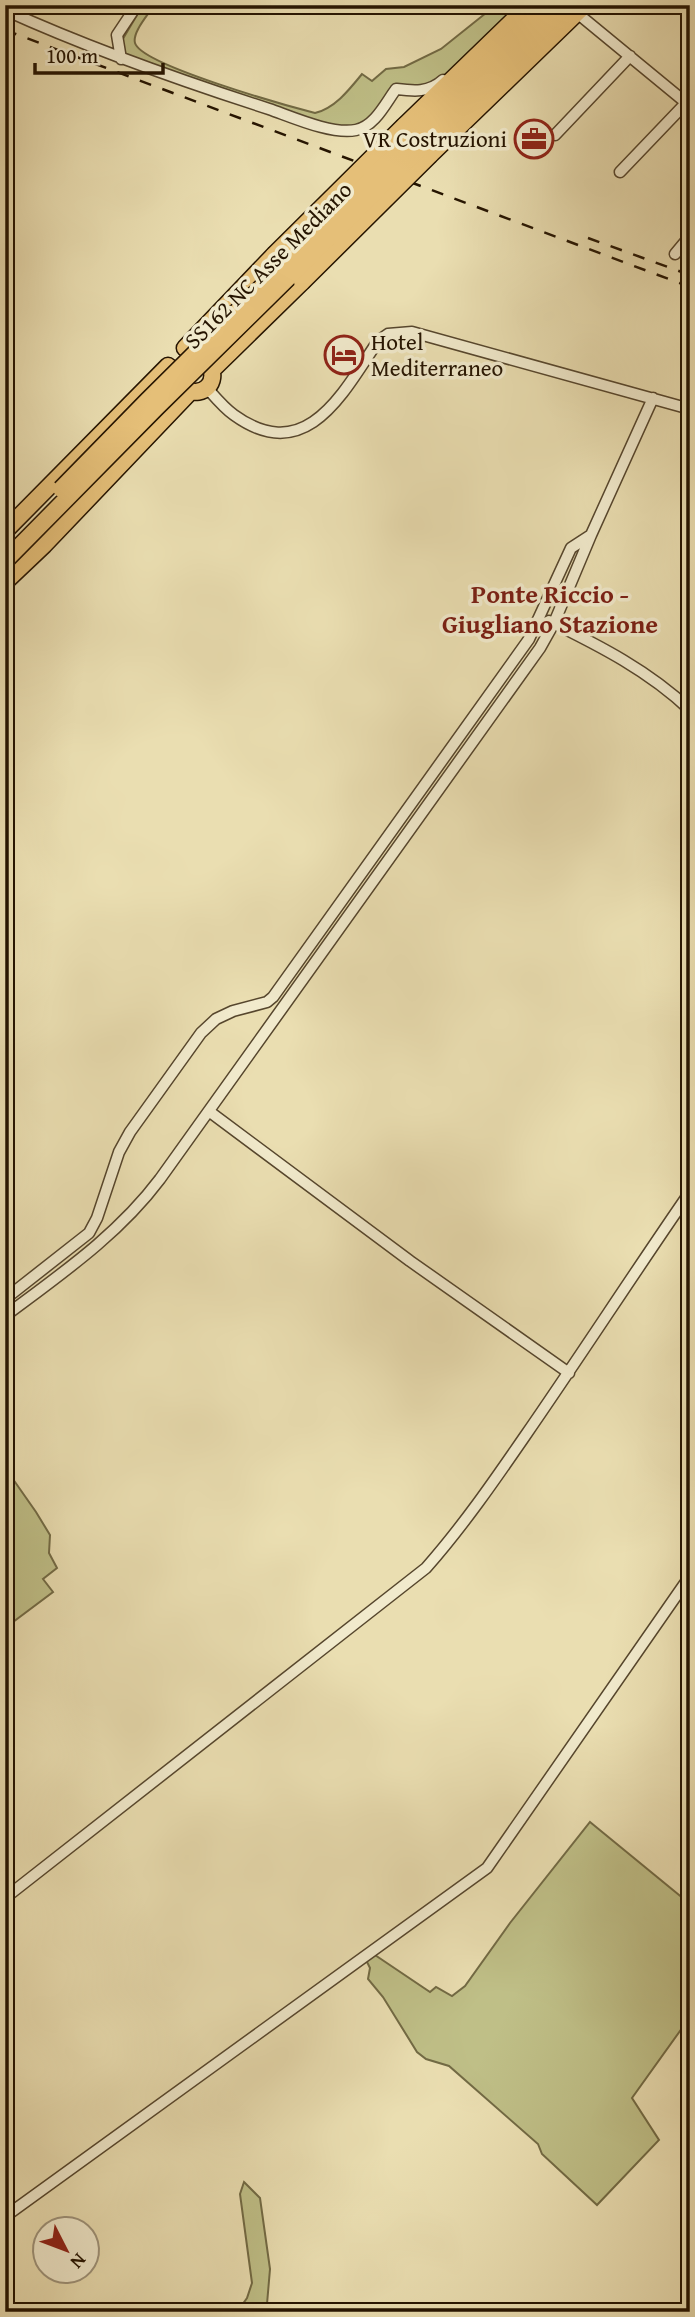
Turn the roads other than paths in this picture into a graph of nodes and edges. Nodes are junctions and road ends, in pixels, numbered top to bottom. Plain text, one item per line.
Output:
1 (137, 5) edge
2 (529, 5) edge
3 (547, 5) edge
4 (576, 8) edge
5 (5, 10) edge
6 (629, 56) junction
7 (121, 59) junction
8 (472, 60) junction
9 (408, 90) junction
10 (688, 104) edge
11 (555, 135) dead end
12 (417, 136) junction
13 (620, 172) dead end
14 (690, 236) edge
15 (675, 254) dead end
16 (207, 388) junction
17 (653, 398) junction
18 (690, 409) edge
19 (5, 531) edge
20 (591, 535) junction
21 (5, 546) edge
22 (5, 561) edge
23 (5, 582) edge
24 (540, 617) junction
25 (554, 624) junction
26 (690, 710) edge
27 (210, 1112) junction
28 (690, 1192) edge
29 (5, 1299) edge
30 (5, 1316) edge
31 (569, 1373) junction
32 (690, 1576) edge
33 (5, 1898) edge
34 (10, 2213) dead end

1 - 7 street
2 - 8 main road
3 - 12 main road, SS162 NC Asse Mediano
4 - 6 street
4 - 12 main road, SS162 NC Asse Mediano
5 - 7 street
6 - 10 street
6 - 11 street
7 - 9 street
8 - 9 street
8 - 12 main road
9 - 12 street
10 - 13 street
12 - 16 main road, bridge
12 - 19 main road, bridge
12 - 21 main road, SS162 NC Asse Mediano, bridge
12 - 22 main road, SS162 NC Asse Mediano, bridge
14 - 15 street
16 - 17 street
16 - 23 main road
17 - 18 street
17 - 20 street
20 - 24 street
20 - 25 street
24 - 25 street
24 - 29 street
25 - 26 street
25 - 27 street
27 - 30 street
27 - 31 street
28 - 31 street
31 - 33 street
32 - 34 street

